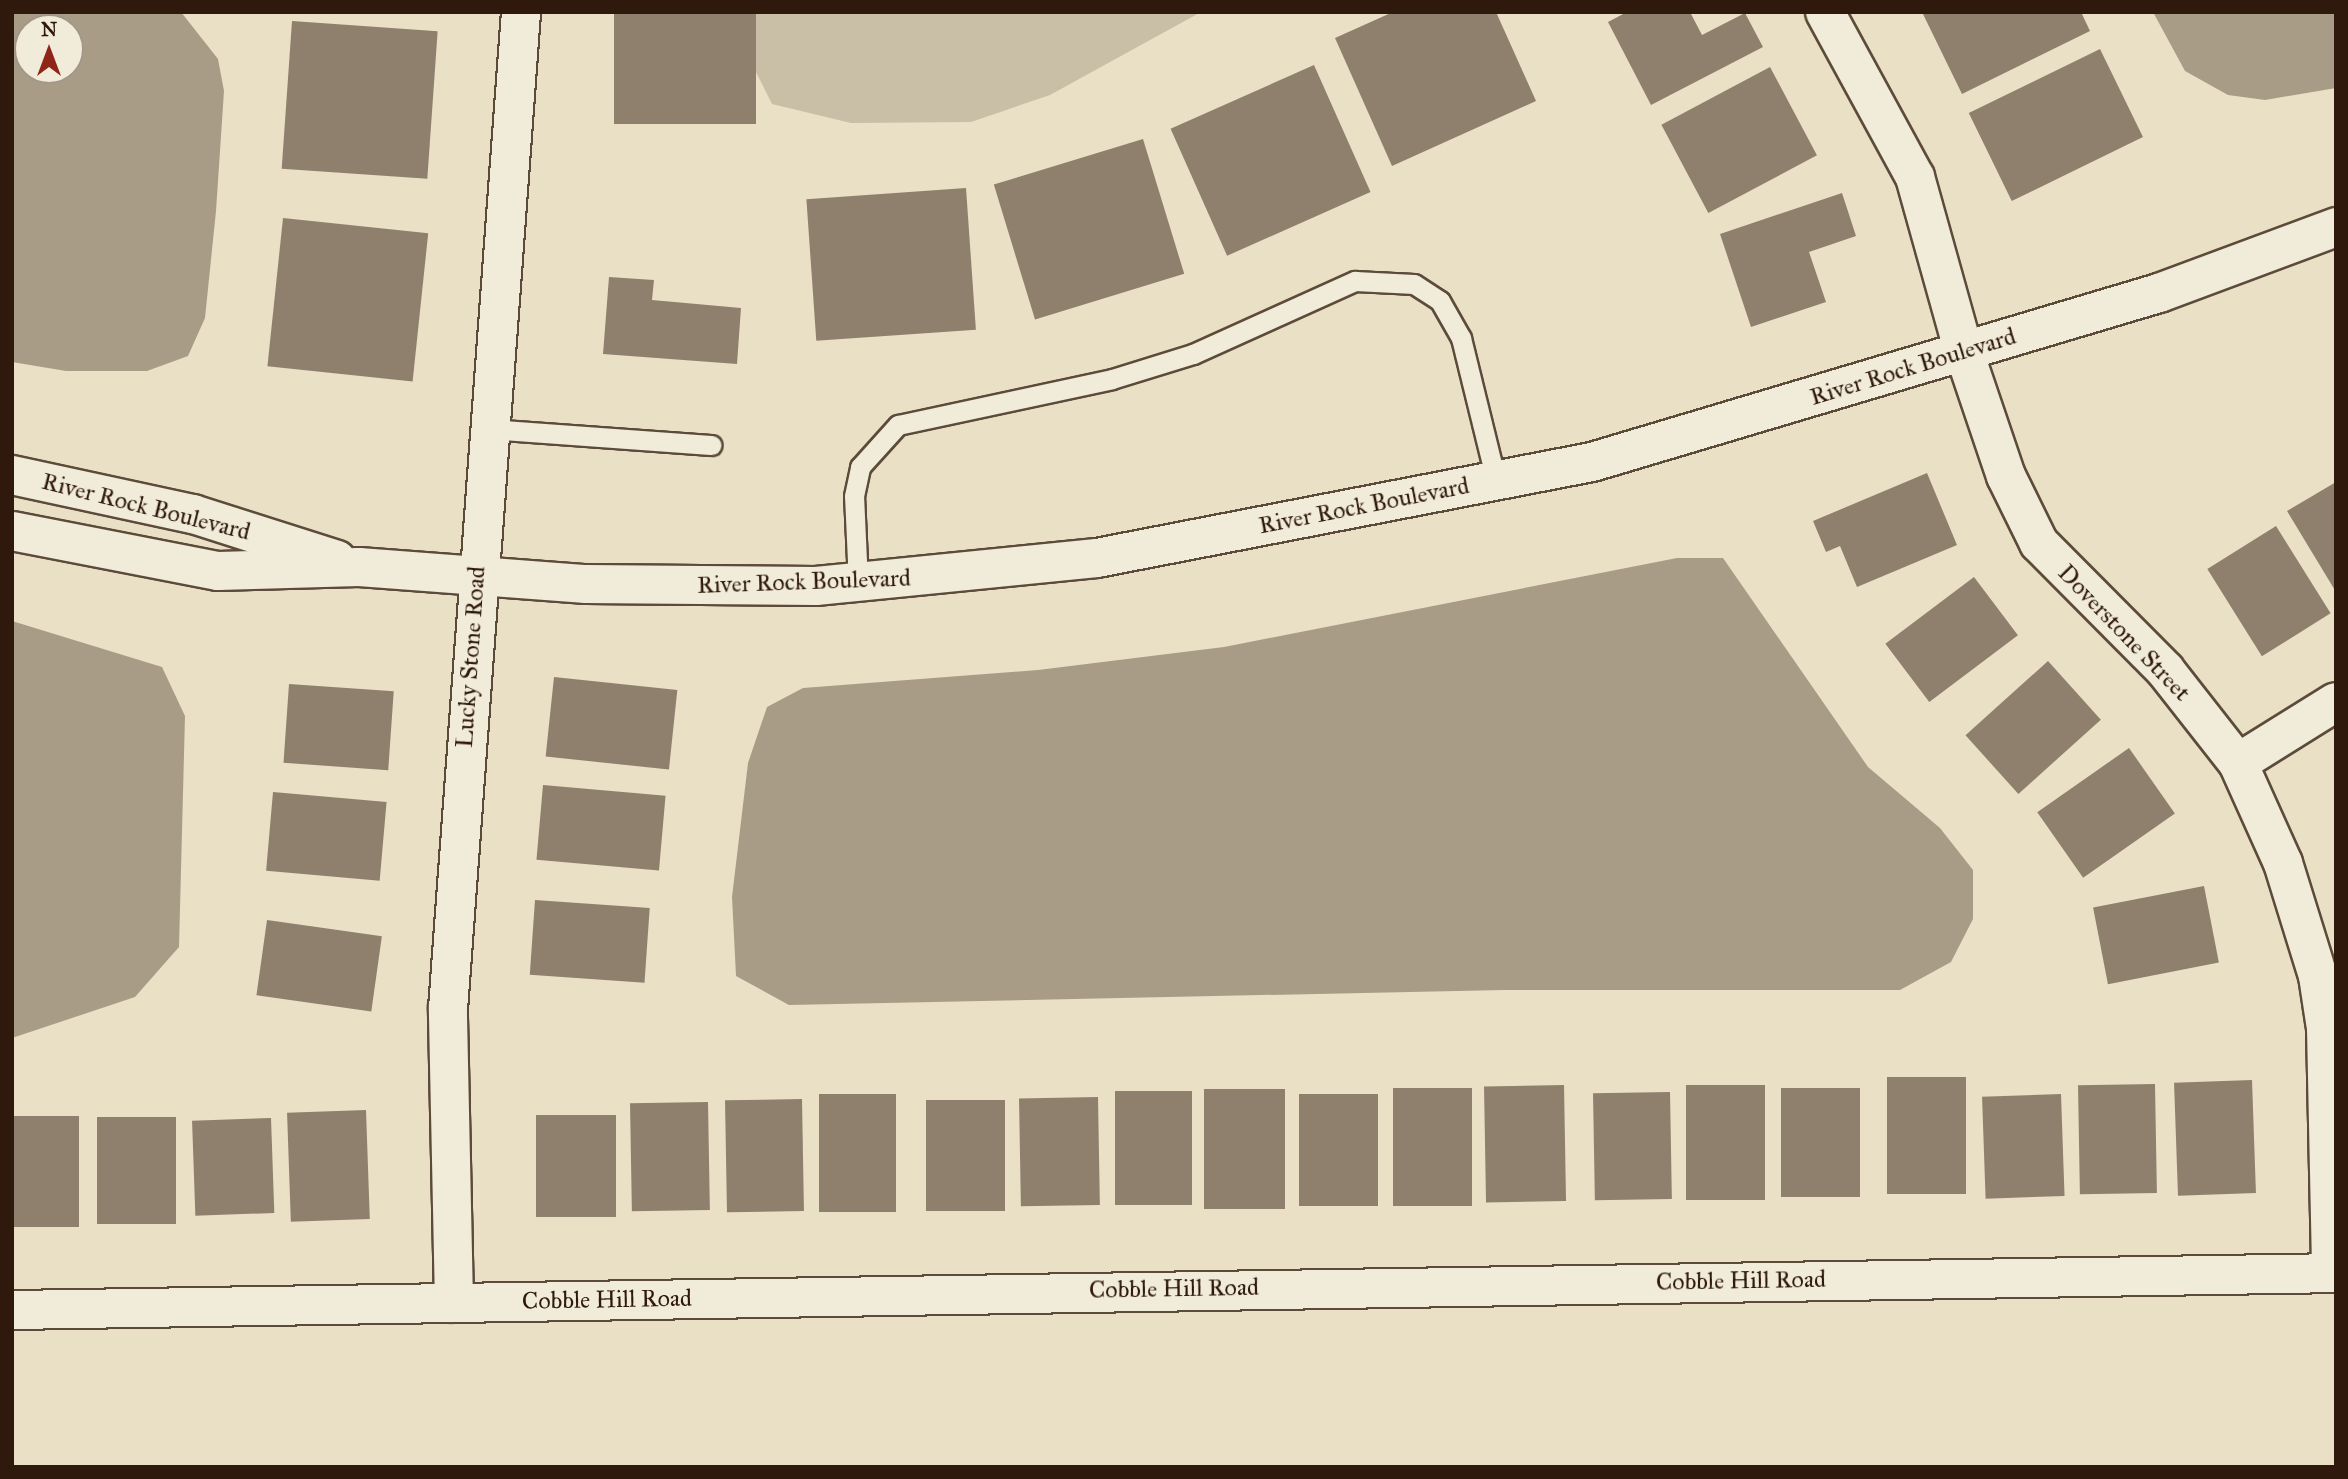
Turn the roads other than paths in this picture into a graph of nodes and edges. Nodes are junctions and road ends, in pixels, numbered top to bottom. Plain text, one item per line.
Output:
1 (521, 12) edge
2 (1825, 12) edge
3 (2336, 227) edge
4 (1964, 352) junction
5 (488, 429) junction
6 (711, 445) dead end
7 (12, 475) edge
8 (1496, 481) junction
9 (12, 531) edge
10 (359, 567) junction
11 (476, 580) junction
12 (858, 583) junction
13 (2336, 702) edge
14 (2238, 763) junction
15 (2334, 1273) edge
16 (454, 1303) junction
17 (12, 1310) edge

1 - 5 street, Lucky Stone Road
2 - 4 street, Doverstone Street
3 - 4 street, River Rock Boulevard
4 - 8 street, River Rock Boulevard
4 - 14 street, Doverstone Street
5 - 6 lane
5 - 11 street, Lucky Stone Road
7 - 10 street, River Rock Boulevard
8 - 12 street, River Rock Boulevard
8 - 12 lane
9 - 10 street, River Rock Boulevard
10 - 11 street, River Rock Boulevard
11 - 12 street, River Rock Boulevard
11 - 16 street, Lucky Stone Road
13 - 14 street
14 - 15 street, Doverstone Street
15 - 16 street, Cobble Hill Road
16 - 17 street, Cobble Hill Road

